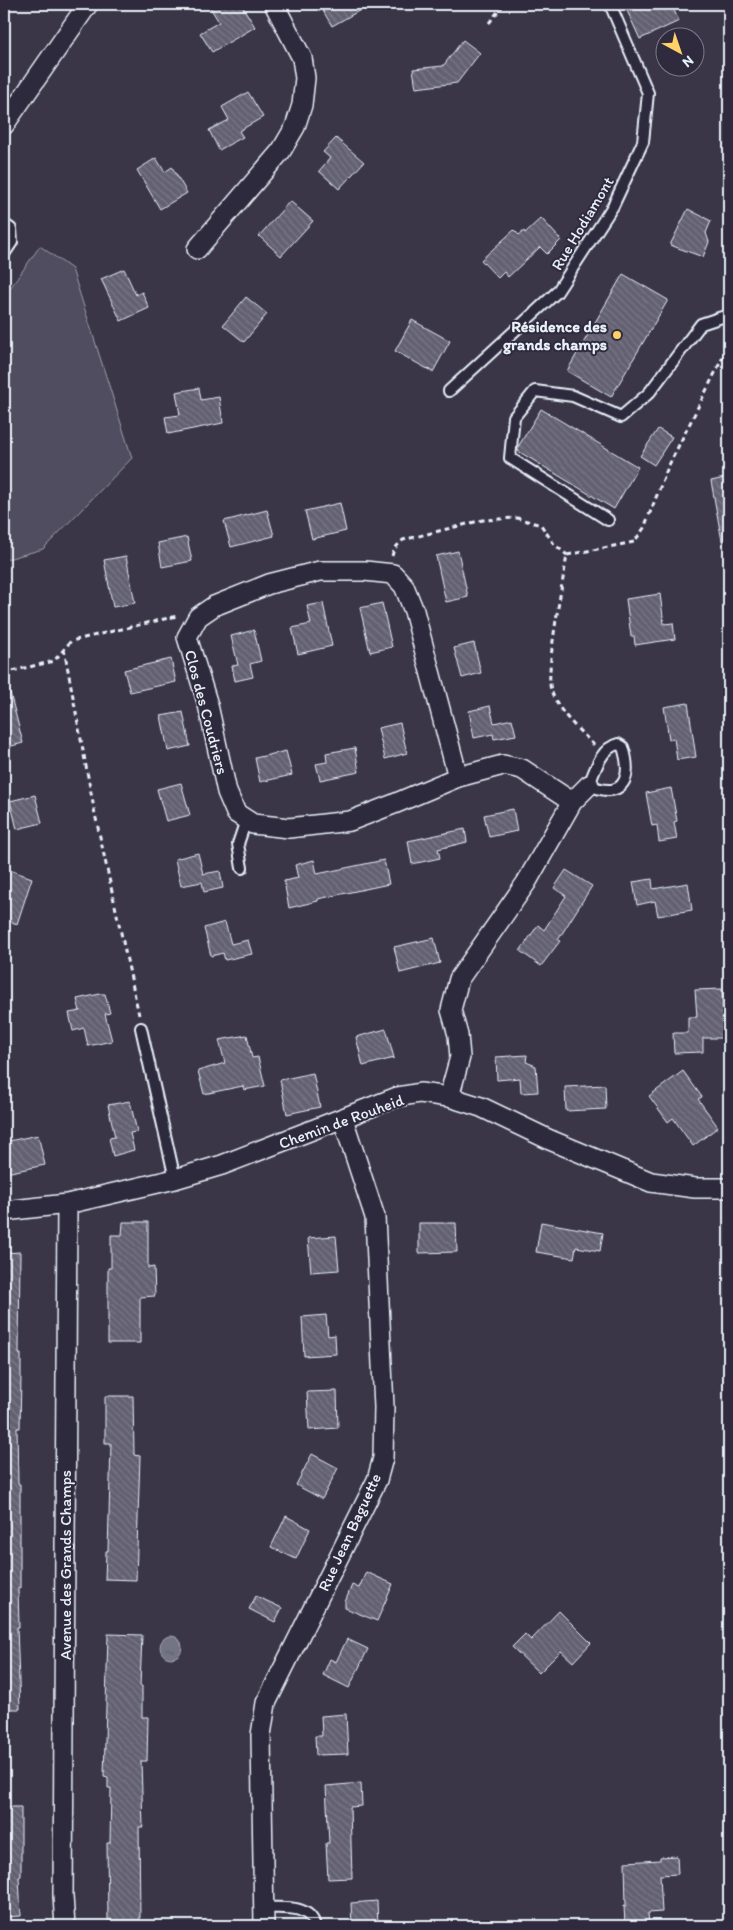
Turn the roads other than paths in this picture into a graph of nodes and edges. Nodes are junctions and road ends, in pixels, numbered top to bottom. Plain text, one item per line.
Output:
1 (88, 4) edge
2 (274, 4) edge
3 (610, 4) edge
4 (4, 125) edge
5 (4, 224) edge
6 (197, 249) dead end
7 (4, 254) edge
8 (729, 319) edge
9 (450, 391) dead end
10 (608, 520) dead end
11 (458, 777) junction
12 (589, 785) junction
13 (572, 802) junction
14 (246, 820) junction
15 (242, 868) dead end
16 (141, 1028) road end
17 (449, 1097) junction
18 (342, 1119) junction
19 (175, 1179) junction
20 (729, 1188) edge
21 (66, 1204) junction
22 (4, 1211) edge
23 (264, 1917) edge
24 (65, 1926) edge
25 (315, 1926) edge

1 - 4 street
2 - 6 street
3 - 9 lane, Rue Hodiamont
5 - 7 lane
8 - 10 lane
11 - 13 street
11 - 14 street
11 - 14 street, Clos des Coudriers
12 - 12 lane
12 - 13 street
13 - 17 street
14 - 15 lane
16 - 19 lane
17 - 18 street, Chemin de Rouheid
17 - 20 street, Chemin de Rouheid
18 - 19 street, Chemin de Rouheid
18 - 23 street, Rue Jean Baguette
19 - 21 street, Chemin de Rouheid
21 - 22 street, Chemin de Rouheid
21 - 24 street, Avenue des Grands Champs
23 - 25 lane, Rue Jean Baguette

